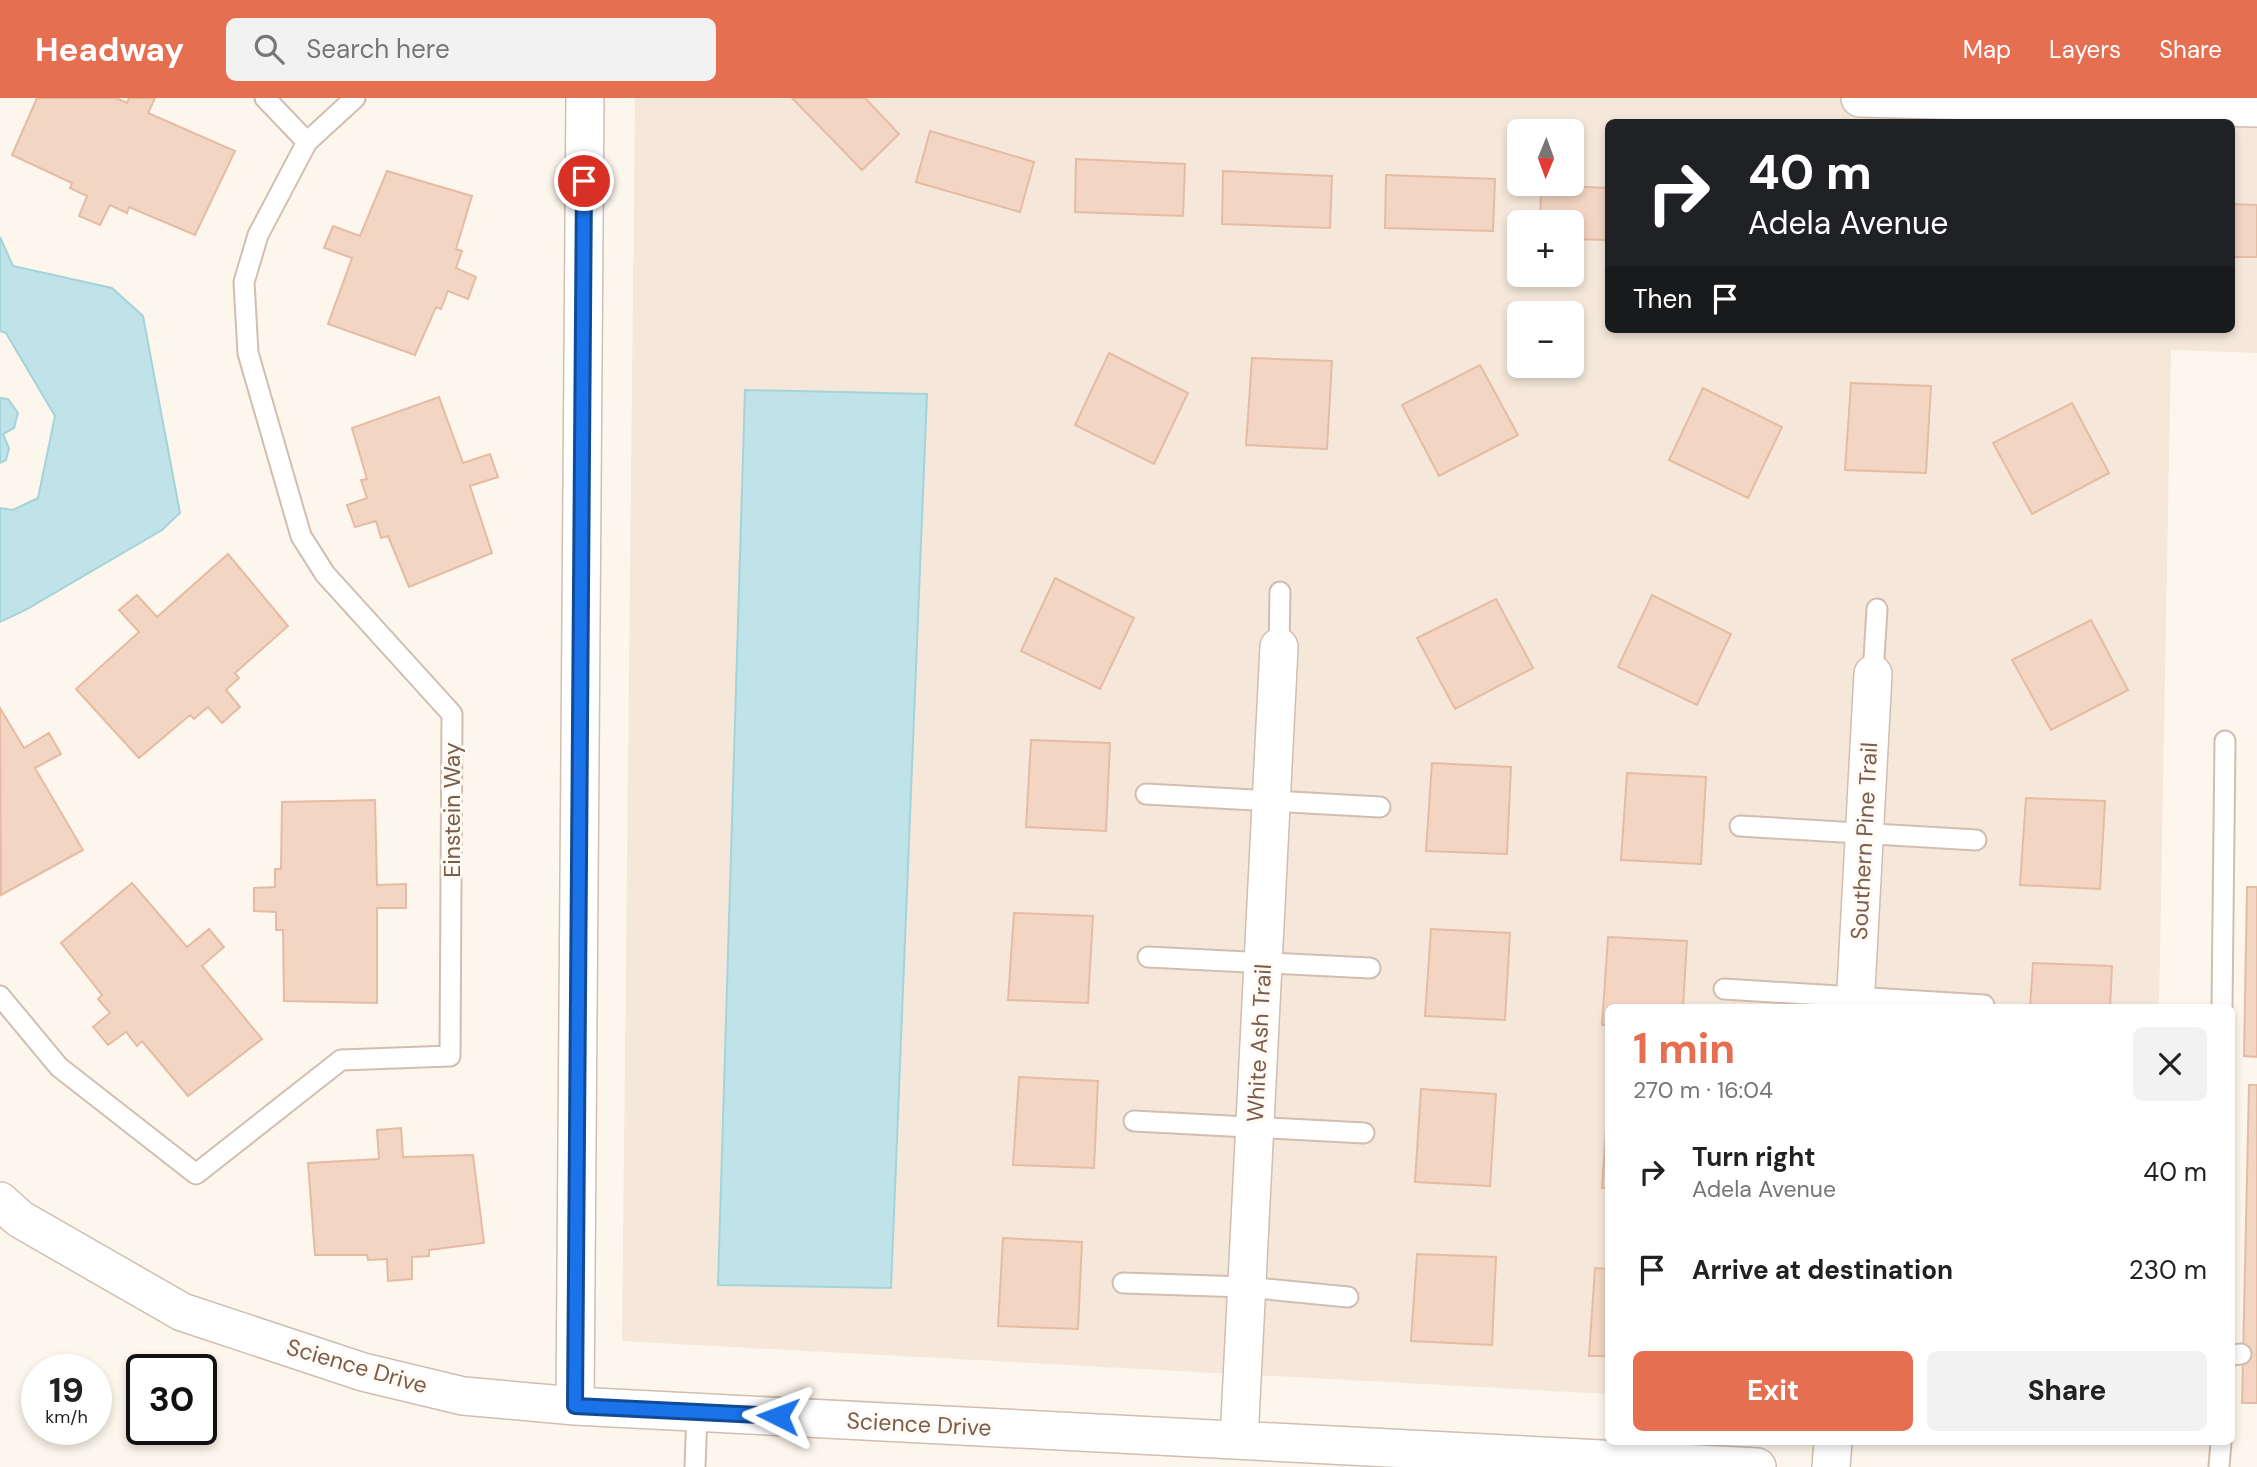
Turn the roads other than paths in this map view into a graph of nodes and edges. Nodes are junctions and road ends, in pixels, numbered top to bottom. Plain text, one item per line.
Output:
1 (265, 98) edge
2 (355, 98) edge
3 (584, 98) edge
4 (1860, 98) edge
5 (2257, 108) edge
6 (307, 142) junction
7 (1280, 592) dead end
8 (1877, 609) dead end
9 (1279, 647) joint
10 (1873, 674) joint
11 (2225, 741) dead end
12 (1146, 794) dead end
13 (1271, 801) junction
14 (1380, 807) dead end
15 (1740, 825) dead end
16 (1864, 833) junction
17 (1976, 840) dead end
18 (1148, 957) dead end
19 (1263, 963) junction
20 (1370, 968) dead end
21 (1724, 989) dead end
22 (0, 996) edge
23 (1855, 1003) edge
24 (1920, 1004) edge
25 (2222, 1004) edge
26 (1135, 1121) dead end
27 (1255, 1128) junction
28 (1364, 1133) dead end
29 (0, 1201) edge
30 (1123, 1283) dead end
31 (1247, 1287) junction
32 (1348, 1297) dead end
33 (575, 1406) junction
34 (697, 1412) junction
35 (1239, 1440) junction
36 (1833, 1445) edge
37 (2221, 1445) edge
38 (695, 1467) edge
39 (1757, 1467) edge
40 (1831, 1467) edge
41 (2219, 1467) edge

1 - 6 lane
2 - 6 lane
3 - 33 street
4 - 5 street
6 - 22 lane, Einstein Way
7 - 9 lane
8 - 10 lane
9 - 13 street, White Ash Trail
10 - 16 street, Southern Pine Trail
11 - 25 lane
12 - 13 lane
13 - 14 lane
13 - 19 street, White Ash Trail
15 - 16 lane
16 - 17 lane
16 - 23 street, Southern Pine Trail
18 - 19 lane
19 - 20 lane
19 - 27 street, White Ash Trail
21 - 23 lane
23 - 24 lane
26 - 27 lane
27 - 28 lane
27 - 31 street, White Ash Trail
29 - 33 street, Science Drive
30 - 31 lane
31 - 32 lane
31 - 35 street, White Ash Trail
33 - 34 street, Science Drive
34 - 35 street, Science Drive
34 - 38 lane
35 - 39 street, Science Drive
36 - 40 street
37 - 41 lane

